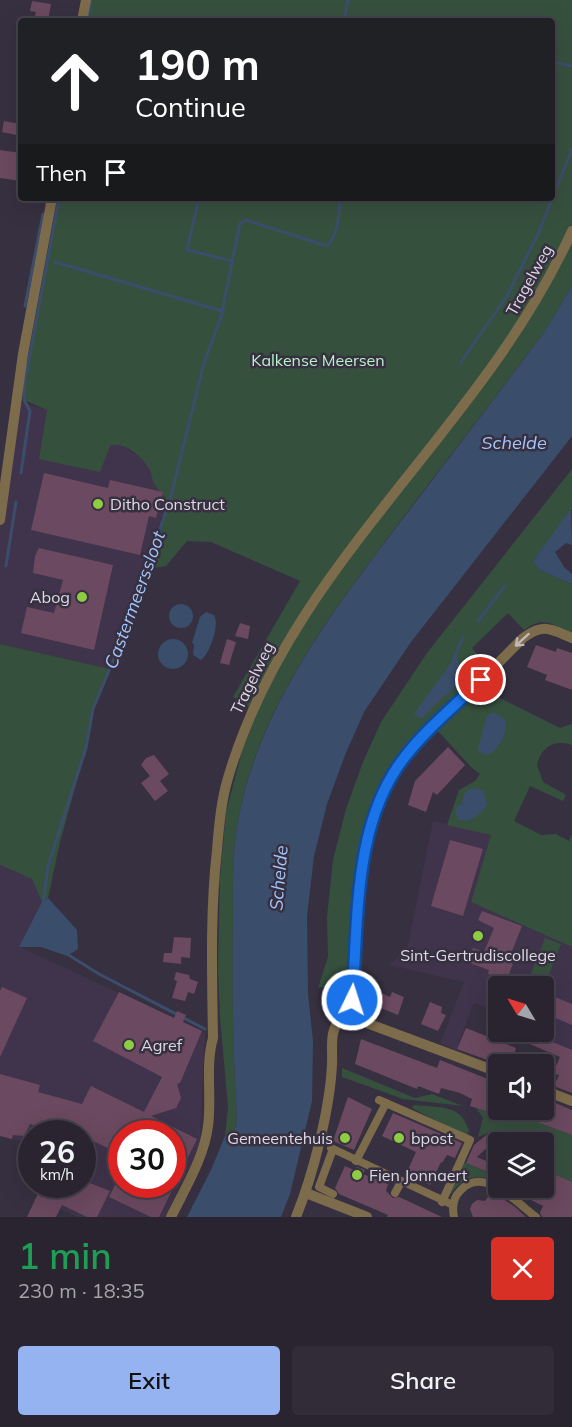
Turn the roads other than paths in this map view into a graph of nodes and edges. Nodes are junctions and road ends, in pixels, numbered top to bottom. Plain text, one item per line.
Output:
1 (86, 0) edge
2 (83, 18) edge
3 (51, 201) edge
4 (572, 231) edge
5 (0, 520) edge
6 (572, 638) edge
7 (343, 1019) junction
8 (488, 1069) edge
9 (554, 1094) edge
10 (572, 1101) edge
11 (383, 1103) junction
12 (418, 1120) dead end
13 (356, 1161) junction
14 (306, 1193) junction
15 (333, 1194) dead end
16 (441, 1202) junction
17 (453, 1205) junction
18 (171, 1217) edge
19 (296, 1217) edge
20 (367, 1217) edge
21 (454, 1217) edge
22 (536, 1217) edge

1 - 2 street
3 - 5 street
4 - 18 street, Tragelweg
6 -> 7 street
7 - 8 street
7 - 14 street
9 - 10 street
11 - 12 street
11 - 13 street
11 - 16 street
13 - 15 street
13 - 16 street
14 - 19 street
14 - 20 street
16 - 17 street
17 - 21 street
17 - 22 street

